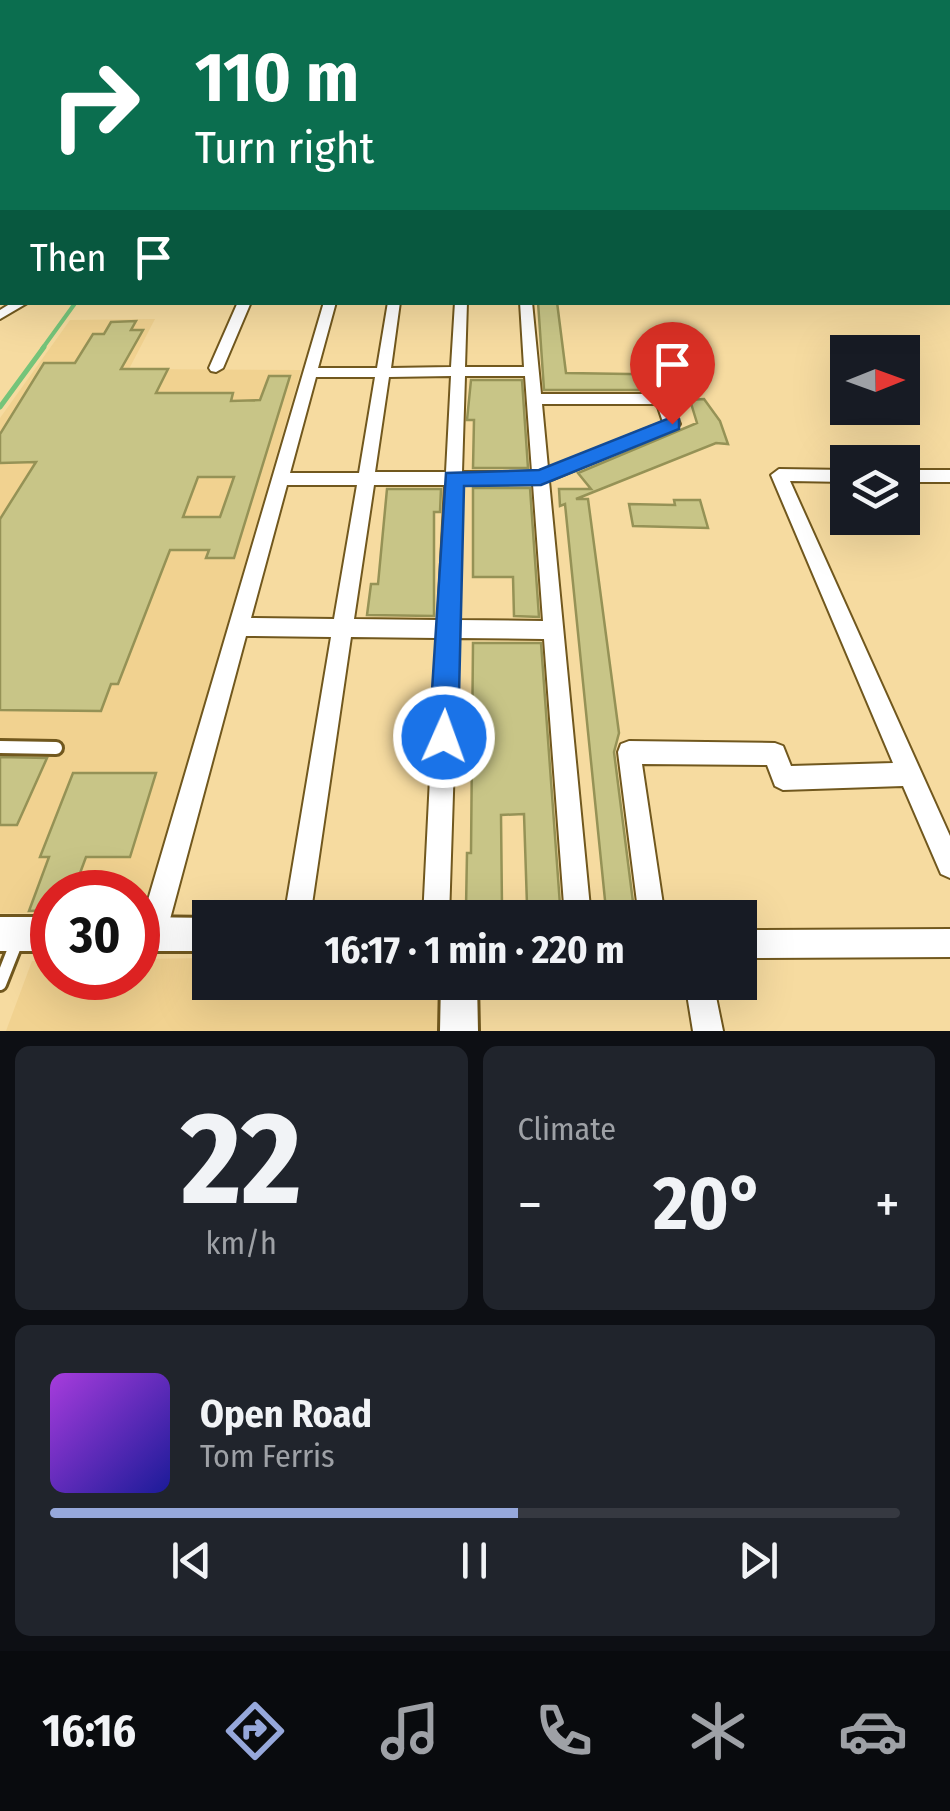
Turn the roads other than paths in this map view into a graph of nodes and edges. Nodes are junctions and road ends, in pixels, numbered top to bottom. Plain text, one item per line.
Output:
1 (243, 305) edge
2 (329, 305) edge
3 (393, 305) edge
4 (461, 305) edge
5 (526, 305) edge
6 (216, 368) dead end
7 (532, 370) junction
8 (458, 371) junction
9 (310, 372) junction
10 (382, 372) junction
11 (534, 399) junction
12 (830, 476) edge
13 (920, 476) edge
14 (950, 476) edge
15 (454, 478) junction
16 (541, 478) junction
17 (366, 479) junction
18 (280, 480) junction
19 (238, 628) junction
20 (342, 628) junction
21 (448, 629) junction
22 (554, 630) junction
23 (0, 747) edge
24 (56, 748) dead end
25 (907, 774) junction
26 (950, 865) edge
27 (160, 885) edge
28 (300, 900) edge
29 (437, 900) edge
30 (576, 900) edge
31 (650, 900) edge
32 (24, 934) edge
33 (160, 934) edge
34 (192, 934) edge
35 (757, 944) edge
36 (950, 944) edge
37 (0, 984) edge
38 (460, 1000) edge
39 (702, 1000) edge
40 (459, 1031) edge
41 (708, 1031) edge

1 - 6 street
2 - 9 street
3 - 10 street
4 - 8 street
5 - 7 street
7 - 8 street
7 - 11 street
8 - 10 street
8 - 15 street
9 - 10 street
9 - 18 street
10 - 17 street
11 - 16 street
11 - 16 street
12 - 25 street
13 - 14 street
15 - 16 street
15 - 17 street
15 - 21 street
16 - 22 street
17 - 18 street
17 - 20 street
18 - 19 street
19 - 20 street
19 - 27 street
20 - 21 street
20 - 28 street
21 - 22 street
21 - 29 street
22 - 30 street
23 - 24 lane
25 - 26 street
25 - 31 street
32 - 37 lane
33 - 34 street
35 - 36 street
38 - 40 street
39 - 41 street

